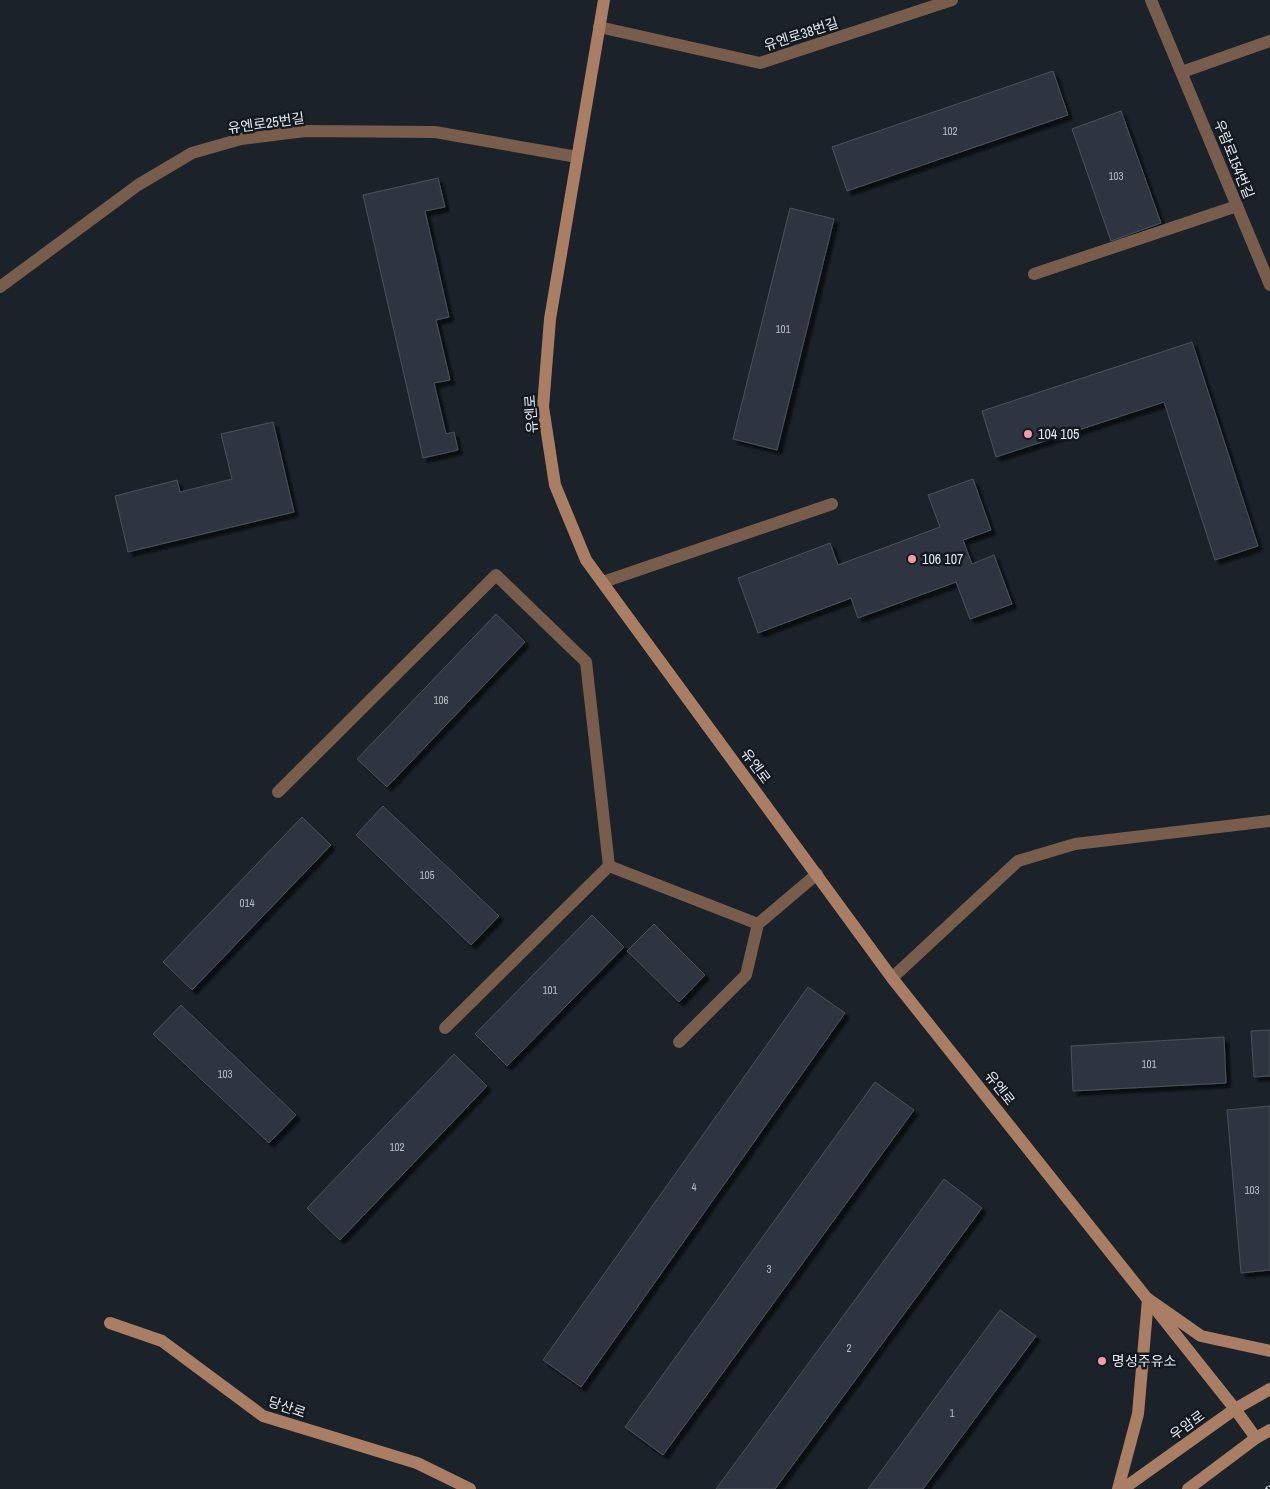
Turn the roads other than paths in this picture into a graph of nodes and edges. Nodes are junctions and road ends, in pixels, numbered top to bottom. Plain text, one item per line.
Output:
1 (604, 0) edge
2 (952, 0) edge
3 (1151, 0) edge
4 (599, 27) junction
5 (1270, 41) edge
6 (1182, 72) junction
7 (577, 157) junction
8 (1238, 206) junction
9 (1034, 274) dead end
10 (1270, 285) edge
11 (0, 287) edge
12 (832, 504) dead end
13 (603, 582) junction
14 (278, 792) dead end
15 (1270, 821) edge
16 (609, 866) junction
17 (817, 874) junction
18 (758, 924) junction
19 (892, 978) junction
20 (445, 1028) dead end
21 (679, 1042) dead end
22 (1148, 1299) junction
23 (110, 1323) dead end
24 (1270, 1351) edge
25 (1270, 1388) edge
26 (1235, 1409) junction
27 (1270, 1430) edge
28 (1256, 1438) junction
29 (470, 1489) edge
30 (1118, 1489) edge
31 (1123, 1489) edge
32 (1188, 1489) edge

1 - 4 main road, 유엔로
2 - 4 street, 유엔로38번길
3 - 6 street
4 - 7 main road, 유엔로
5 - 6 street
6 - 8 street, 우람로154번길
7 - 11 street, 유엔로25번길
7 - 13 main road, 유엔로
8 - 9 street
8 - 10 street, 우람로154번길
12 - 13 street
13 - 17 main road, 유엔로
14 - 16 street
15 - 19 street
16 - 18 street
16 - 20 street
17 - 18 street
17 - 19 main road, 유엔로
18 - 21 street
19 - 22 main road, 유엔로
22 - 24 main road
22 - 26 main road, 유엔로
22 - 30 main road
23 - 29 main road, 당산로
25 - 26 main road, 우암로
26 - 28 main road, 유엔로
26 - 31 main road, 우암로
27 - 28 main road
28 - 32 main road

